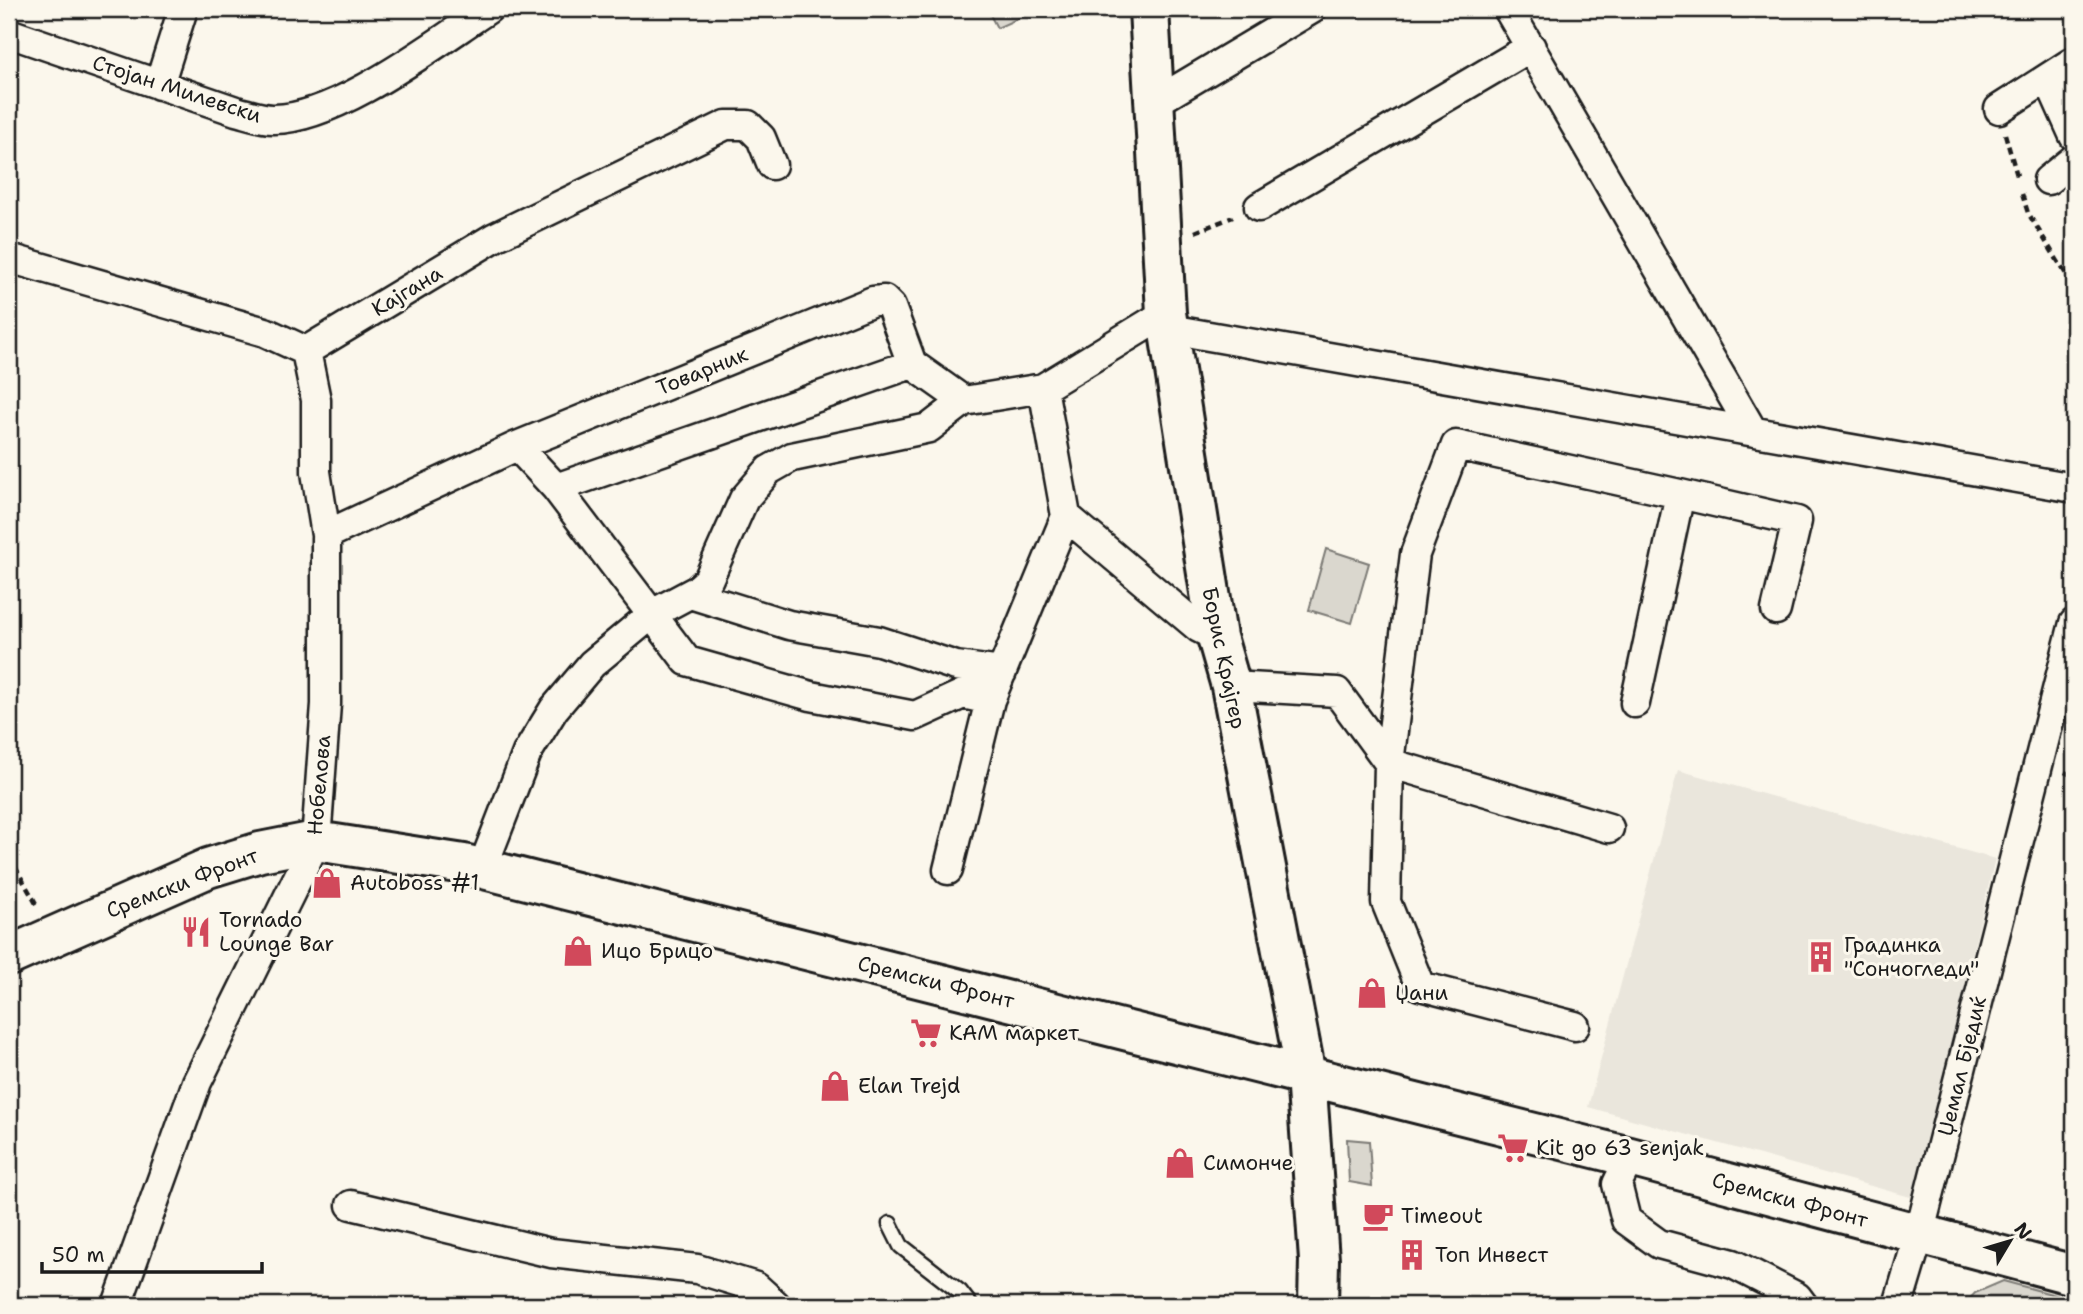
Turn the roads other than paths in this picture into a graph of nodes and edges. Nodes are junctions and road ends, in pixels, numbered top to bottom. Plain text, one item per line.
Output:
1 (183, 9) edge
2 (488, 9) edge
3 (1149, 9) edge
4 (1312, 9) edge
5 (1508, 9) edge
6 (9, 33) edge
7 (1531, 47) junction
8 (2074, 61) edge
9 (2048, 78) junction
10 (159, 85) junction
11 (1154, 103) junction
12 (1999, 109) dead end
13 (2074, 136) edge
14 (2074, 159) edge
15 (772, 165) dead end
16 (2048, 180) dead end
17 (1259, 206) road end
18 (9, 258) edge
19 (1168, 321) junction
20 (306, 351) junction
21 (912, 364) junction
22 (1030, 390) junction
23 (964, 401) junction
24 (1752, 430) junction
25 (517, 446) junction
26 (556, 488) junction
27 (2074, 488) edge
28 (1680, 494) junction
29 (1066, 516) junction
30 (326, 535) junction
31 (690, 594) junction
32 (1776, 610) dead end
33 (652, 614) junction
34 (2074, 623) edge
35 (1217, 637) junction
36 (1002, 672) junction
37 (1231, 686) junction
38 (990, 700) junction
39 (1635, 703) dead end
40 (1389, 763) junction
41 (1609, 828) dead end
42 (316, 841) junction
43 (482, 869) junction
44 (948, 870) dead end
45 (9, 956) edge
46 (1575, 1027) dead end
47 (1306, 1075) junction
48 (1630, 1157) junction
49 (351, 1205) dead end
50 (890, 1224) dead end
51 (1919, 1235) junction
52 (2074, 1275) edge
53 (117, 1305) edge
54 (776, 1305) edge
55 (970, 1305) edge
56 (1318, 1305) edge
57 (1803, 1305) edge
58 (1898, 1305) edge

1 - 10 street
2 - 10 street, Стојан Милевски
3 - 11 street, Борис Крајгер
4 - 11 street
5 - 7 street
6 - 10 street, Стојан Милевски
7 - 17 street
7 - 24 street
8 - 9 street
9 - 12 street
9 - 13 street
11 - 19 street, Борис Крајгер
14 - 16 street
15 - 20 street, Кајгана
18 - 20 street
19 - 22 street
19 - 24 street
19 - 35 street, Борис Крајгер
20 - 30 street, Нобелова
21 - 23 street
21 - 25 street, Товарник
21 - 26 street
22 - 23 street
22 - 29 street
23 - 31 street
24 - 27 street
25 - 26 street
25 - 30 street, Товарник
26 - 33 street
28 - 32 street
28 - 39 street
28 - 40 street
29 - 35 street
29 - 36 street
30 - 42 street, Нобелова
31 - 33 street
31 - 36 street
33 - 38 street
33 - 43 street
34 - 51 street, Џемал Бједиќ
35 - 37 street, Борис Крајгер
36 - 38 street
37 - 40 street
37 - 47 street, Борис Крајгер
38 - 44 street
40 - 41 street
40 - 46 street
42 - 43 street, Сремски Фронт
42 - 45 street, Сремски Фронт
42 - 53 street, Нобелова
43 - 47 street, Сремски Фронт
47 - 48 street, Сремски Фронт
47 - 56 street, Борис Крајгер
48 - 51 street, Сремски Фронт
48 - 57 street
49 - 54 street
50 - 55 lane
51 - 52 street, Сремски Фронт
51 - 58 street, Џемал Бједиќ

